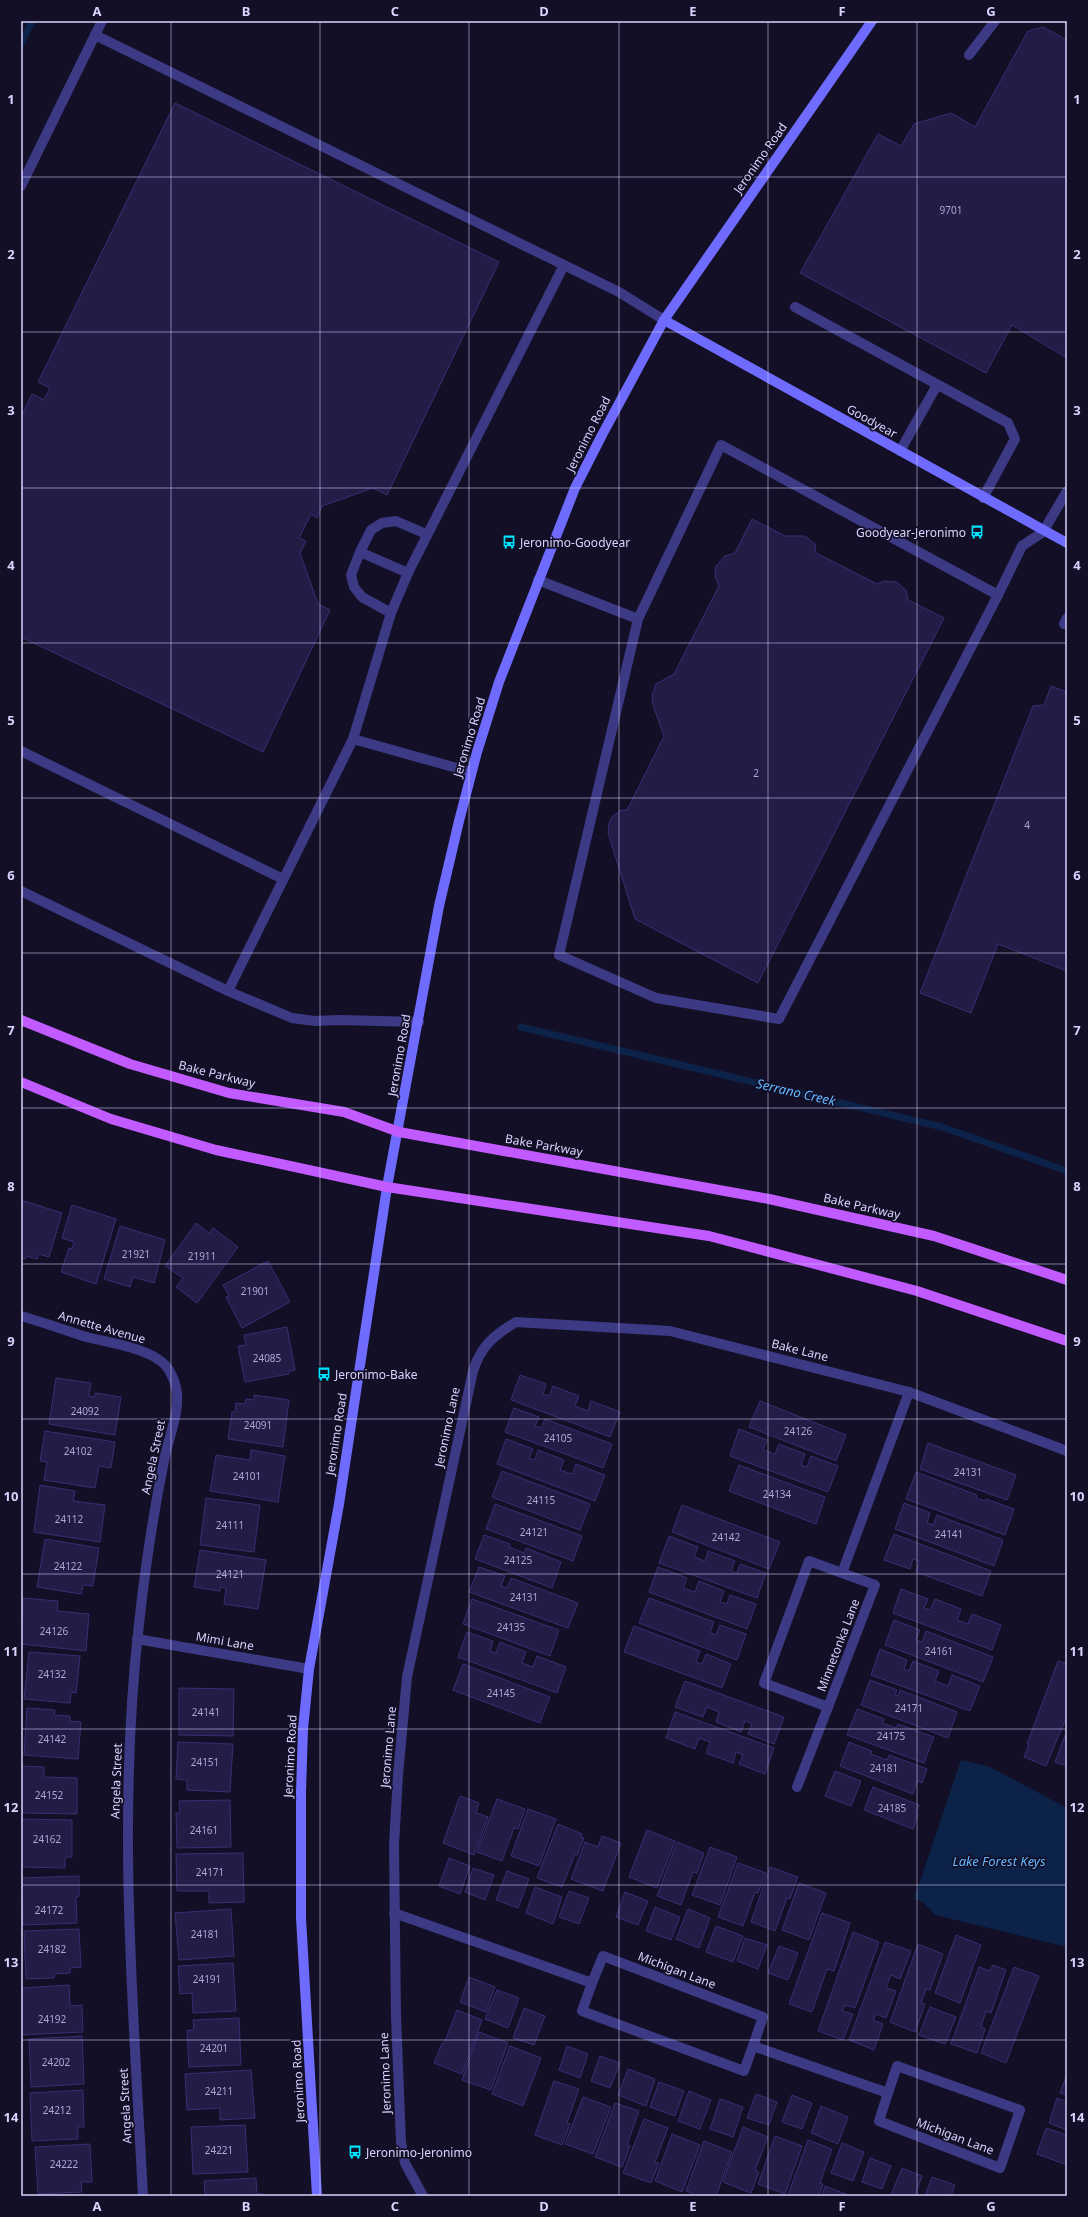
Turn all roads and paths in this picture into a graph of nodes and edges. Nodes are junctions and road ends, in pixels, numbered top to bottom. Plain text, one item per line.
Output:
1 (102, 21) edge
2 (872, 21) edge
3 (995, 21) edge
4 (95, 35) junction
5 (969, 55) dead end
6 (21, 186) edge
7 (564, 265) junction
8 (795, 307) dead end
9 (664, 320) junction
10 (937, 385) junction
11 (900, 451) junction
12 (1067, 491) edge
13 (983, 498) junction
14 (1043, 532) junction
15 (426, 534) junction
16 (1067, 543) edge
17 (360, 552) junction
18 (408, 573) junction
19 (538, 580) junction
20 (998, 595) junction
21 (391, 613) junction
22 (638, 619) junction
23 (353, 739) junction
24 (21, 751) edge
25 (471, 772) junction
26 (283, 879) junction
27 (21, 891) edge
28 (228, 991) junction
29 (21, 1020) edge
30 (418, 1022) junction
31 (21, 1082) edge
32 (399, 1132) junction
33 (388, 1187) junction
34 (1067, 1280) edge
35 (21, 1316) edge
36 (516, 1322) joint
37 (1067, 1341) edge
38 (171, 1370) joint
39 (909, 1392) junction
40 (1067, 1451) edge
41 (842, 1573) junction
42 (137, 1639) junction
43 (309, 1669) junction
44 (828, 1707) junction
45 (798, 1786) dead end
46 (394, 1913) junction
47 (592, 1983) junction
48 (753, 2046) junction
49 (888, 2093) junction
50 (144, 2196) edge
51 (317, 2196) edge
52 (423, 2196) edge

1 - 4 street
2 - 9 main road, Jeronimo Road
3 - 5 street
4 - 6 street
4 - 7 street
7 - 9 street
7 - 15 street
8 - 10 street
9 - 11 main road, Goodyear
9 - 19 main road, Jeronimo Road
10 - 11 street
10 - 13 street
11 - 13 main road, Goodyear
12 - 14 street
13 - 14 main road, Goodyear
14 - 16 main road, Goodyear
14 - 20 street
15 - 17 street
15 - 18 street
17 - 18 street
17 - 21 street
18 - 21 street
19 - 22 street
19 - 25 main road, Jeronimo Road
20 - 22 street
20 - 22 street
21 - 23 street
23 - 25 street
23 - 26 street
24 - 26 street
25 - 30 main road, Jeronimo Road
26 - 28 street
27 - 28 street
28 - 30 street
29 - 32 main road, Bake Parkway
30 - 32 main road, Jeronimo Road
31 - 33 main road
32 - 33 main road, Jeronimo Road
32 - 34 main road, Bake Parkway
33 - 37 main road
33 - 43 main road, Jeronimo Road
35 - 38 street, Annette Avenue
36 - 39 street, Bake Lane
36 - 46 street, Jeronimo Lane
38 - 42 street, Angela Street
39 - 40 street, Bake Lane
39 - 41 street
41 - 44 street, Minnetonka Lane
41 - 44 street, Minnetonka Lane
42 - 43 street, Mimi Lane
42 - 50 street, Angela Street
43 - 51 main road, Jeronimo Road
44 - 45 street
46 - 47 street
46 - 52 street, Jeronimo Lane
47 - 48 street, Michigan Lane
47 - 48 street, Michigan Lane
48 - 49 street
49 - 49 street, Michigan Lane

